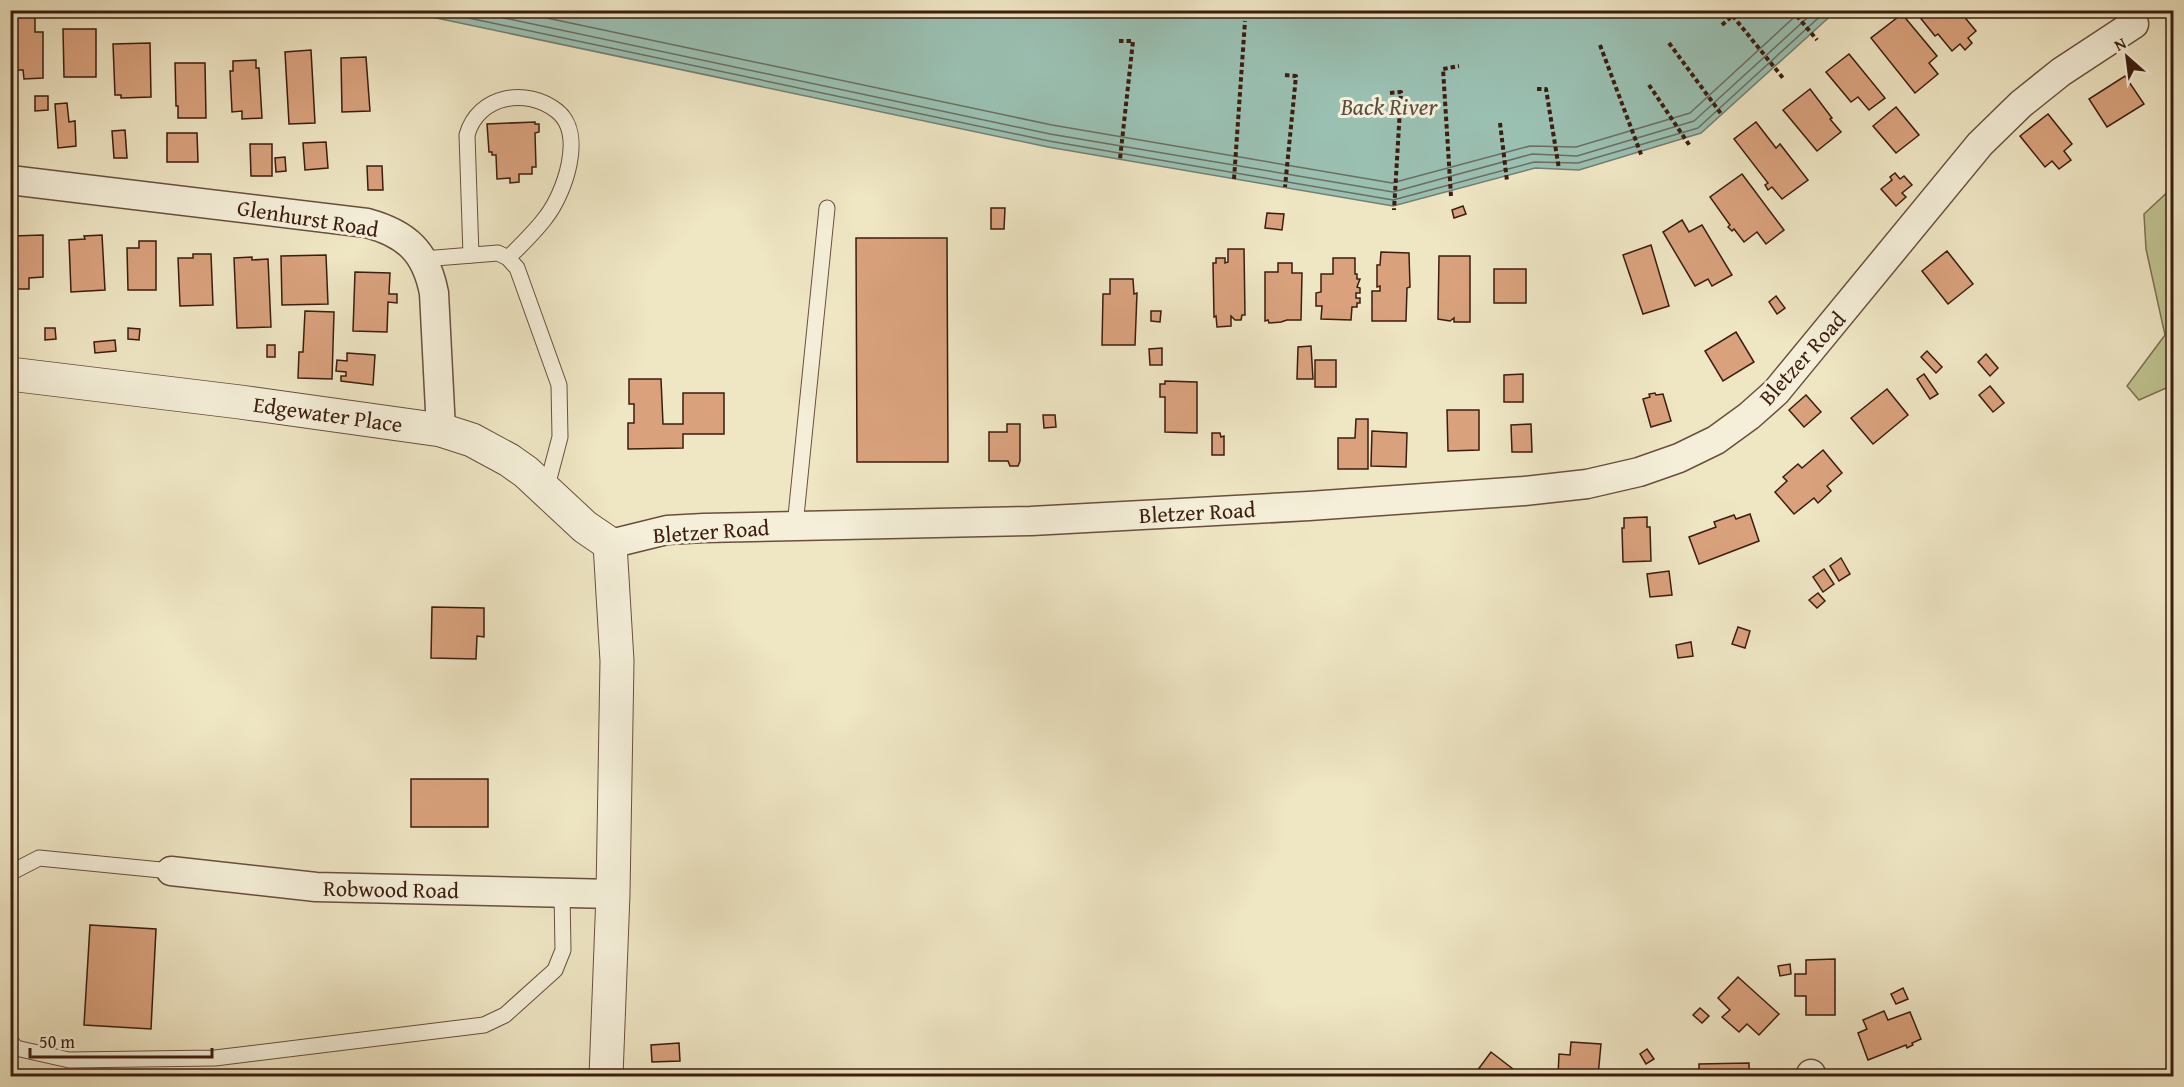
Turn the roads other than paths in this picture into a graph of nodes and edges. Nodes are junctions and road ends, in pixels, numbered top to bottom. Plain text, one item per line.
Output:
1 (2134, 24) dead end
2 (10, 180) edge
3 (827, 208) dead end
4 (471, 255) junction
5 (508, 258) junction
6 (423, 260) junction
7 (10, 374) edge
8 (441, 430) junction
9 (546, 490) junction
10 (795, 526) junction
11 (610, 544) junction
12 (171, 871) joint
13 (10, 873) edge
14 (562, 893) junction
15 (613, 894) junction
16 (10, 1041) edge
17 (606, 1077) edge

1 - 10 street, Bletzer Road
2 - 6 street, Glenhurst Road
3 - 10 lane
4 - 5 lane
4 - 5 lane
4 - 6 lane
5 - 9 lane
6 - 8 street, Glenhurst Road
7 - 8 street, Edgewater Place
8 - 9 street, Edgewater Place
9 - 11 street, Edgewater Place
10 - 11 street, Bletzer Road
11 - 15 street
12 - 13 lane
12 - 14 street, Robwood Road
14 - 15 street, Robwood Road
14 - 16 lane
15 - 17 street

